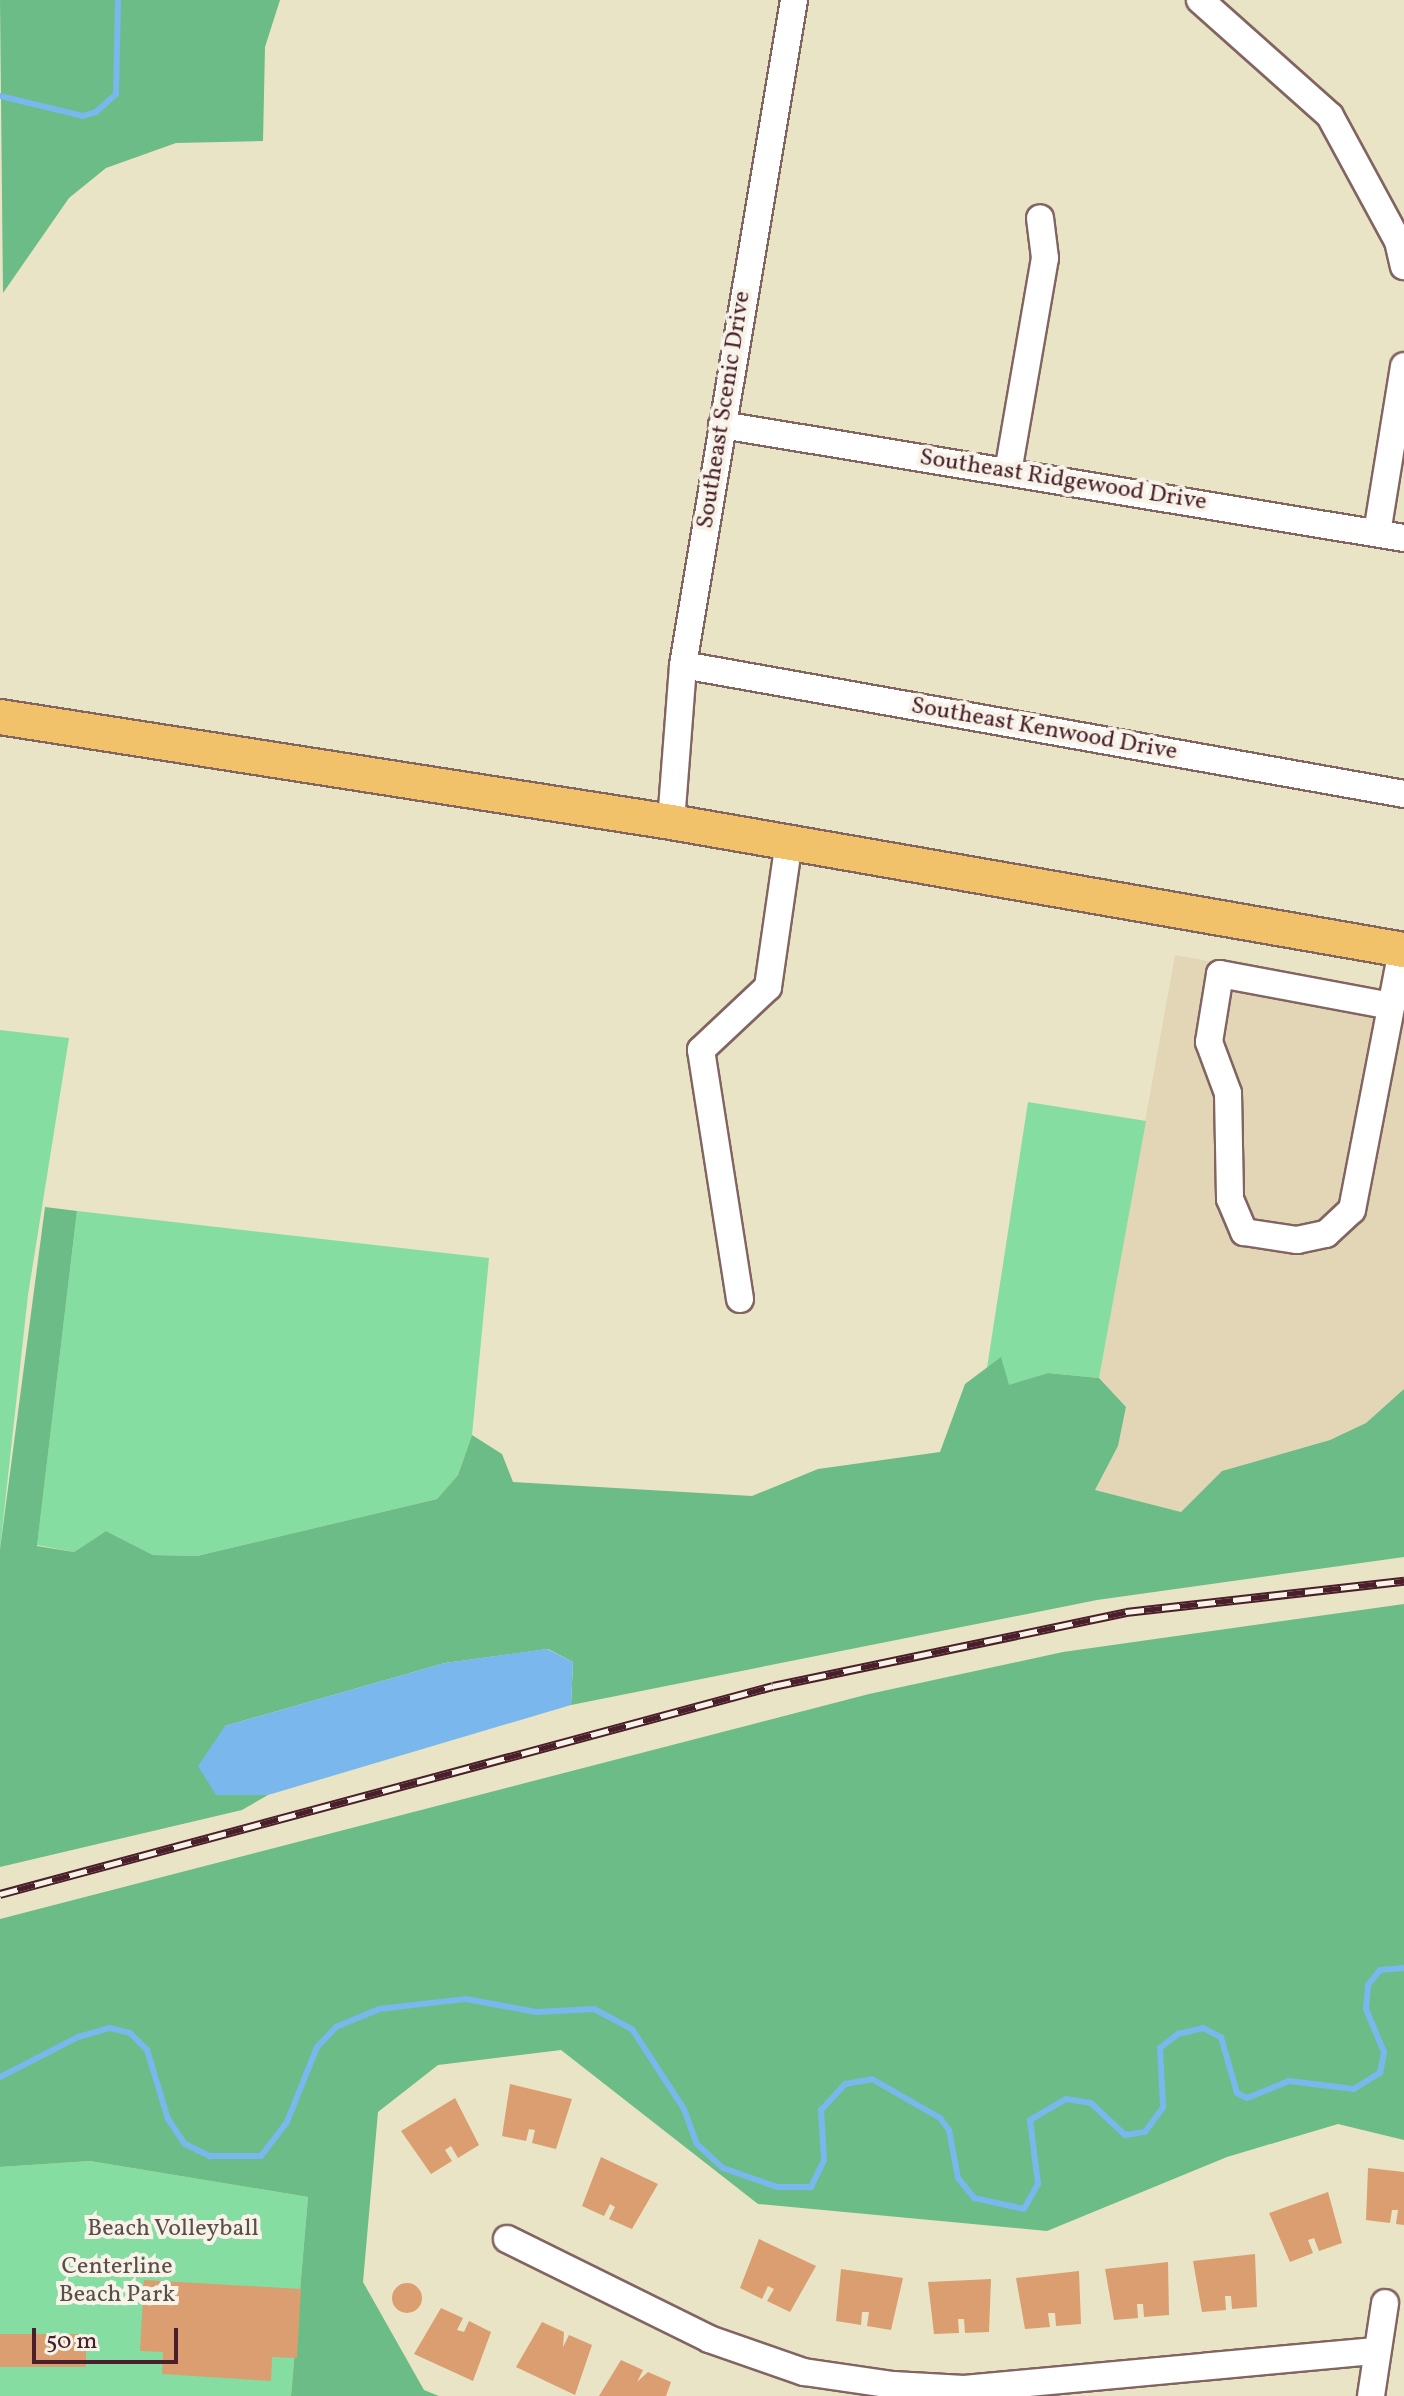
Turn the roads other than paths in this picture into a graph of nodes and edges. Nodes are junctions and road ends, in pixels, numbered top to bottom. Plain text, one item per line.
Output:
1 (794, 0) edge
2 (1200, 0) edge
3 (1040, 218) dead end
4 (1404, 266) edge
5 (1404, 366) edge
6 (722, 425) junction
7 (1008, 472) junction
8 (1377, 533) junction
9 (1404, 538) edge
10 (683, 665) junction
11 (0, 717) edge
12 (1404, 794) edge
13 (671, 822) junction
14 (789, 842) junction
15 (1403, 950) edge
16 (1391, 1006) junction
17 (740, 1299) dead end
18 (507, 2239) dead end
19 (1385, 2303) dead end
20 (1375, 2351) junction
21 (1064, 2388) edge
22 (1033, 2389) edge
23 (1371, 2396) edge

1 - 6 street, Southeast Scenic Drive
2 - 4 street
3 - 7 street
5 - 8 street
6 - 7 street, Southeast Ridgewood Drive
6 - 10 street, Southeast Scenic Drive
7 - 8 street, Southeast Ridgewood Drive
8 - 9 street, Southeast Ridgewood Drive
10 - 12 street, Southeast Kenwood Drive
10 - 13 street, Southeast Scenic Drive
11 - 13 main road
13 - 14 main road
14 - 15 main road
14 - 17 street
15 - 16 street
16 - 16 street
18 - 22 street
19 - 20 street
20 - 21 street
20 - 23 street
21 - 22 street

